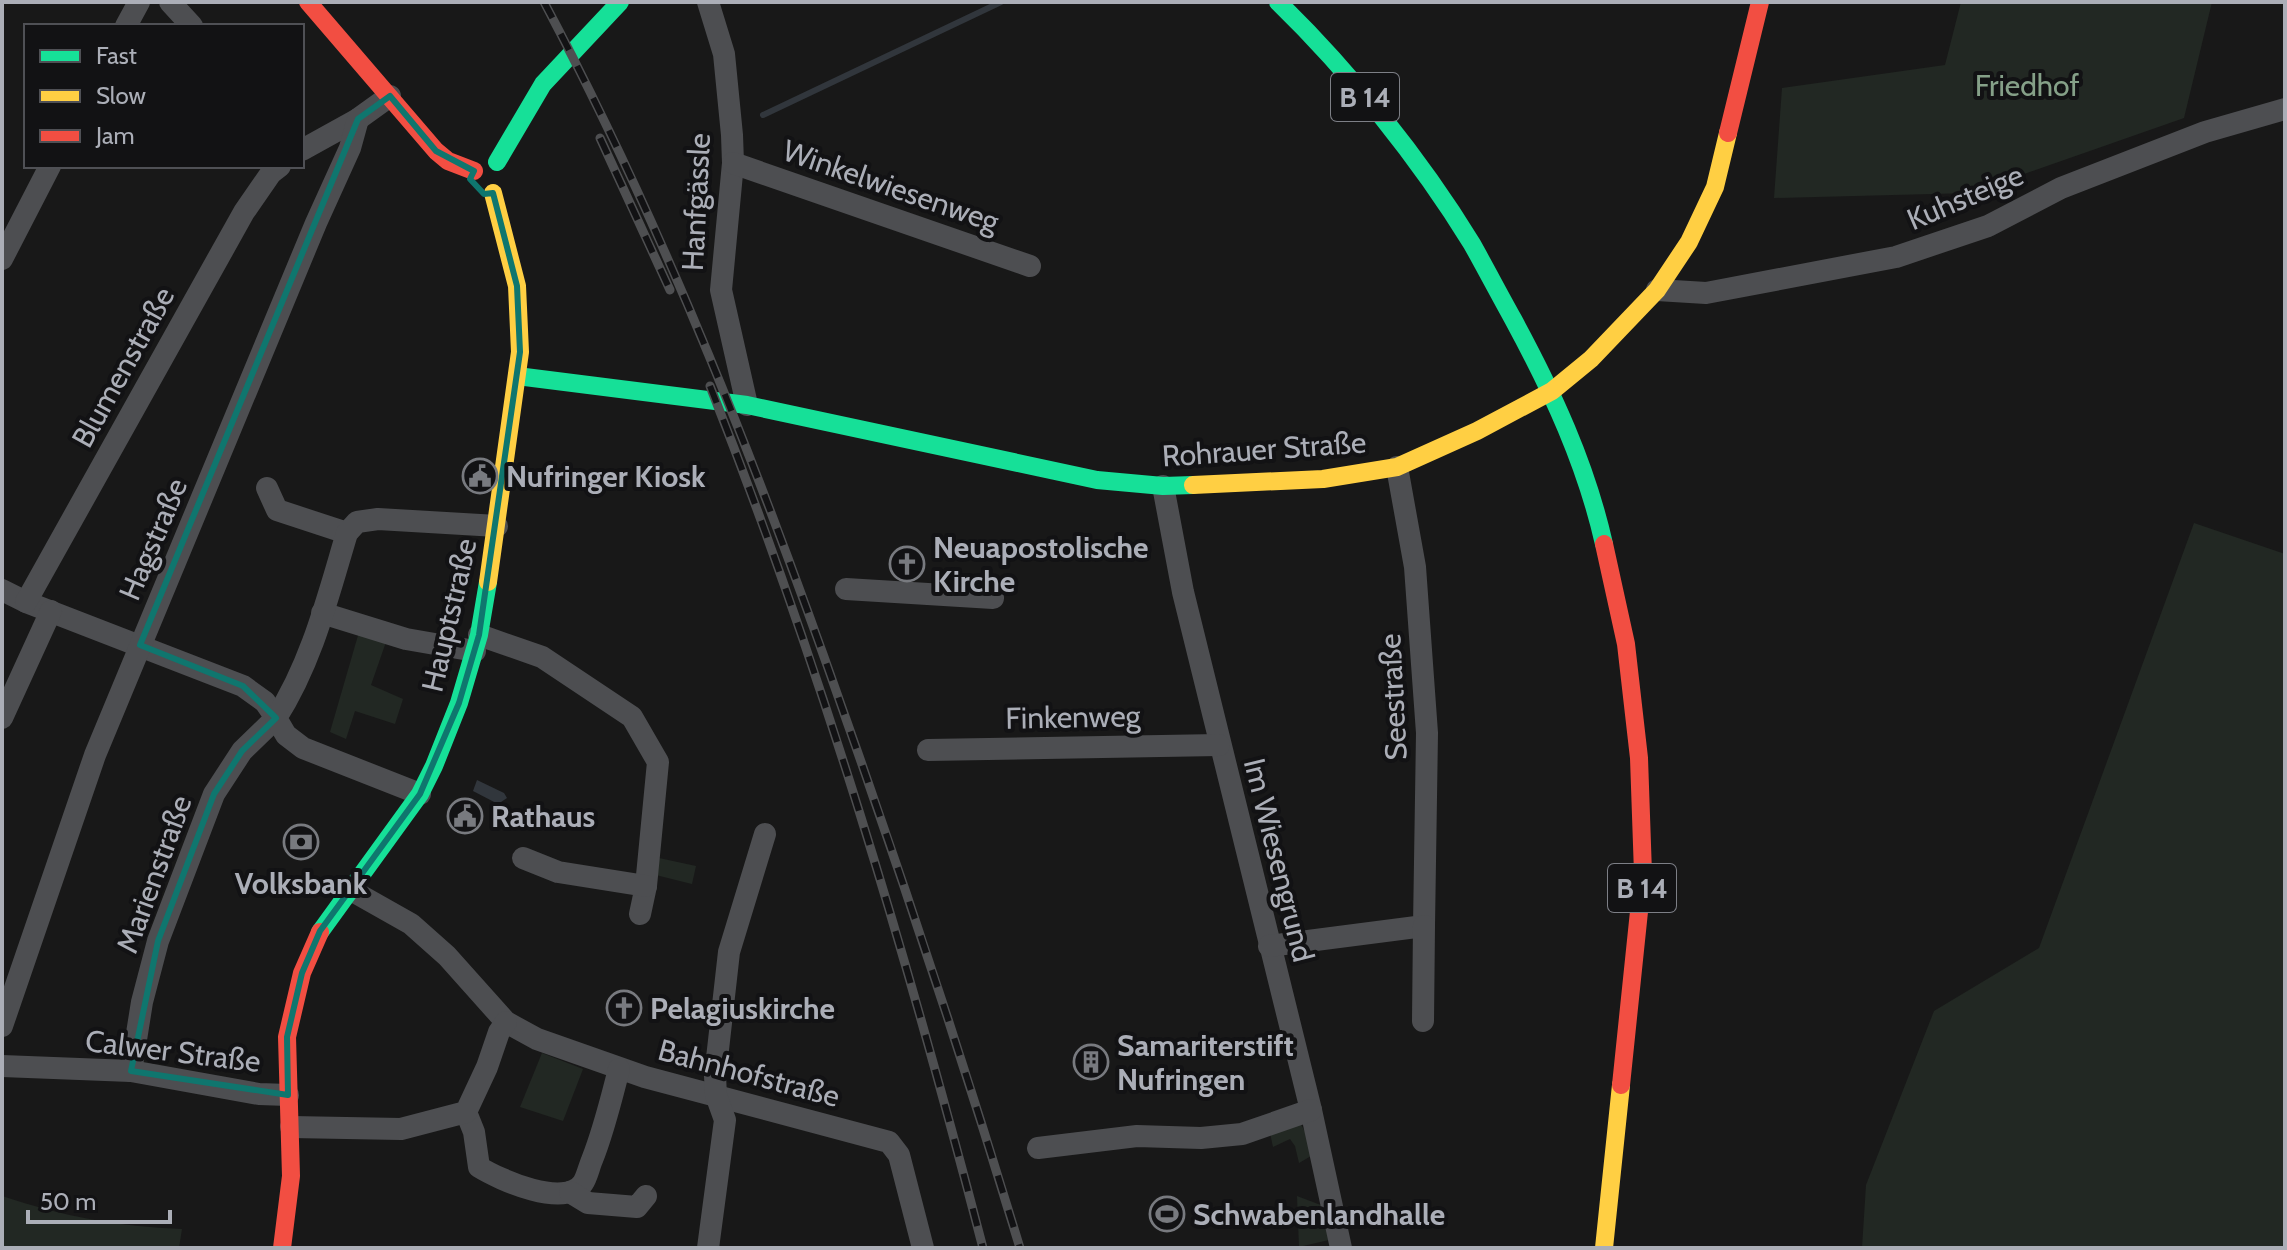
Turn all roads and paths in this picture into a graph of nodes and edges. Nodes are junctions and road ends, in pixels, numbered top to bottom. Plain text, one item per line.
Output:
1 (139, 2) edge
2 (170, 2) edge
3 (308, 2) edge
4 (620, 2) edge
5 (708, 2) edge
6 (1278, 2) edge
7 (1760, 2) edge
8 (127, 24) edge
9 (190, 24) edge
10 (390, 96) junction
11 (2285, 109) edge
12 (358, 119) junction
13 (304, 146) edge
14 (497, 162) junction
15 (733, 163) junction
16 (49, 168) edge
17 (277, 168) edge
18 (474, 171) junction
19 (493, 193) junction
20 (2, 259) edge
21 (1030, 266) dead end
22 (1657, 290) junction
23 (517, 376) junction
24 (1552, 391) junction
25 (747, 405) junction
26 (1397, 467) junction
27 (1163, 486) junction
28 (267, 488) dead end
29 (497, 526) junction
30 (347, 533) junction
31 (846, 589) dead end
32 (2, 590) edge
33 (993, 598) dead end
34 (26, 602) junction
35 (51, 611) junction
36 (322, 613) junction
37 (477, 643) junction
38 (140, 645) junction
39 (2, 718) edge
40 (276, 718) junction
41 (1219, 745) junction
42 (928, 750) dead end
43 (420, 794) junction
44 (765, 834) dead end
45 (523, 858) dead end
46 (646, 886) junction
47 (349, 889) junction
48 (640, 914) dead end
49 (1424, 926) junction
50 (1269, 946) junction
51 (1423, 1021) dead end
52 (506, 1022) junction
53 (2, 1026) edge
54 (2, 1066) edge
55 (619, 1069) junction
56 (131, 1071) junction
57 (288, 1095) junction
58 (716, 1095) junction
59 (1311, 1110) junction
60 (466, 1112) junction
61 (291, 1127) junction
62 (1038, 1148) dead end
63 (570, 1192) junction
64 (646, 1196) dead end
65 (282, 1248) edge
66 (708, 1248) edge
67 (923, 1248) edge
68 (1341, 1248) edge
69 (1604, 1248) edge

1 - 8 street
2 - 9 street
3 - 10 street
4 - 14 street
5 - 15 street, Hanfgässle
6 - 24 street, B 14
7 - 22 street, Rohrauer Straße
10 - 12 street
10 - 18 street
11 - 22 street, Kuhsteige
12 - 13 street
12 - 38 street, Hagstraße
14 - 18 street
14 - 19 street
15 - 21 street, Winkelwiesenweg
15 - 25 street, Hanfgässle
16 - 20 street
17 - 34 street, Blumenstraße
18 - 19 street
19 - 23 street, Hauptstraße
22 - 24 street, Rohrauer Straße
23 - 25 street, Rohrauer Straße
23 - 29 street, Hauptstraße
24 - 26 street, Rohrauer Straße
24 - 69 street, B 14
25 - 27 street, Rohrauer Straße
26 - 27 street, Rohrauer Straße
26 - 49 street, Seestraße
27 - 41 street, Im Wiesengrund
28 - 30 street
29 - 30 street
29 - 37 street, Hauptstraße
30 - 36 street, Marienstraße
31 - 33 street
32 - 34 street
34 - 35 street
35 - 38 street
35 - 39 street
36 - 37 street
36 - 40 street, Marienstraße
37 - 43 street, Hauptstraße
37 - 46 street
38 - 40 street
38 - 53 street, Hagstraße
40 - 43 street
40 - 56 street, Marienstraße
41 - 42 street, Finkenweg
41 - 50 street, Im Wiesengrund
43 - 47 street, Hauptstraße
44 - 58 street
45 - 46 street
46 - 48 street
47 - 52 street, Bahnhofstraße
47 - 57 street, Hauptstraße
49 - 50 street
49 - 51 street, Seestraße
50 - 59 street, Im Wiesengrund
52 - 55 street, Bahnhofstraße
52 - 60 street
54 - 56 street, Calwer Straße
55 - 58 street, Bahnhofstraße
55 - 63 street
56 - 57 street, Calwer Straße
57 - 61 street, Hauptstraße
58 - 66 street
58 - 67 street, Bahnhofstraße
59 - 62 street
59 - 68 street, Im Wiesengrund
60 - 61 street
60 - 63 street
61 - 65 street, Hauptstraße
63 - 64 street

